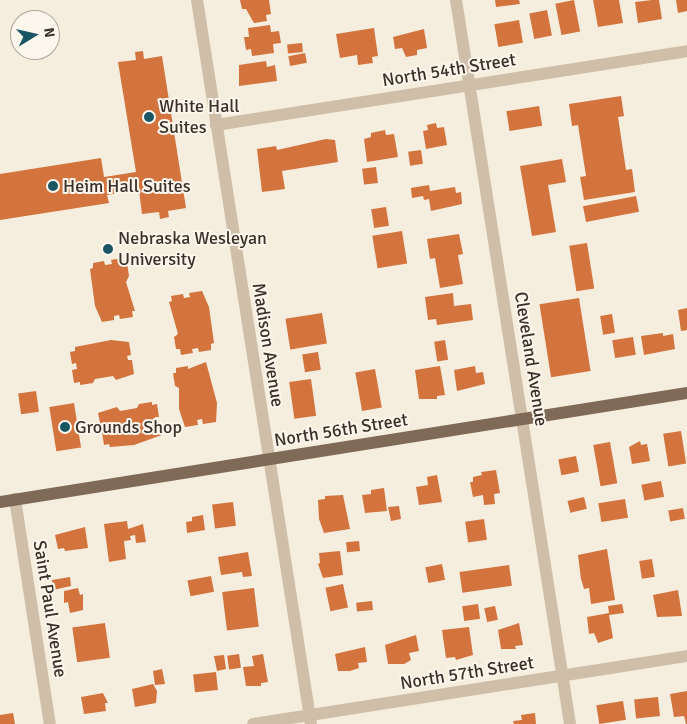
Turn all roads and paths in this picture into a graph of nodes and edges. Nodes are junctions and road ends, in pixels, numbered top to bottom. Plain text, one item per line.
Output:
1 (197, 0) edge
2 (456, 0) edge
3 (687, 51) edge
4 (470, 85) junction
5 (216, 124) junction
6 (687, 393) edge
7 (522, 419) junction
8 (268, 459) junction
9 (15, 499) junction
10 (0, 502) edge
11 (687, 656) edge
12 (563, 675) junction
13 (310, 719) edge
14 (50, 724) edge
15 (253, 724) edge
16 (570, 724) edge

1 - 5 street, Madison Avenue
2 - 4 street, Cleveland Avenue
3 - 4 street, North 54th Street
4 - 5 street, North 54th Street
4 - 7 street, Cleveland Avenue
5 - 8 street, Madison Avenue
6 - 7 main road, North 56th Street
7 - 8 main road, North 56th Street
7 - 12 street, Cleveland Avenue
8 - 9 main road, North 56th Street
8 - 13 street, Madison Avenue
9 - 10 main road, North 56th Street
9 - 14 street, Saint Paul Avenue
11 - 12 street, North 57th Street
12 - 13 street, North 57th Street
12 - 16 street, Cleveland Avenue
13 - 15 street, North 57th Street

